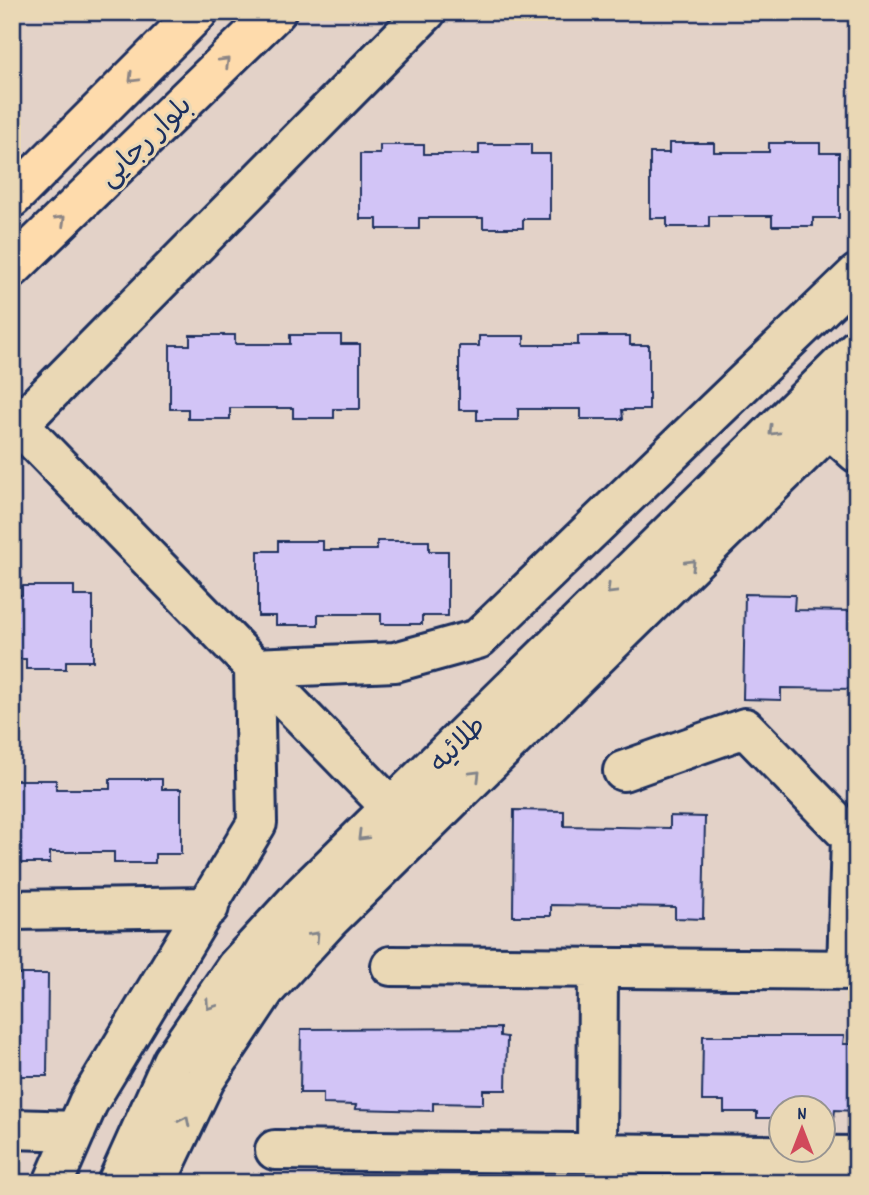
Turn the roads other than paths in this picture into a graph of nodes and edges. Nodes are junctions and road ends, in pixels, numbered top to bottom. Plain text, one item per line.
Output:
1 (198, 12) edge
2 (276, 12) edge
3 (426, 12) edge
4 (12, 198) edge
5 (12, 268) edge
6 (857, 274) edge
7 (857, 349) edge
8 (857, 401) edge
9 (801, 403) junction
10 (830, 427) junction
11 (15, 428) edge
12 (857, 453) edge
13 (254, 668) junction
14 (622, 771) dead end
15 (404, 820) junction
16 (854, 834) edge
17 (209, 907) junction
18 (12, 910) edge
19 (391, 966) dead end
20 (598, 968) junction
21 (852, 970) edge
22 (12, 1129) edge
23 (76, 1130) junction
24 (275, 1150) dead end
25 (597, 1154) junction
26 (857, 1156) edge
27 (450, 1167) edge
28 (775, 1169) edge
29 (52, 1183) edge
30 (117, 1183) edge
31 (156, 1183) edge

1 -> 4 main road, بلوار رجایی
5 -> 2 main road, بلوار رجایی
3 - 11 street
6 - 13 street
7 - 9 street, طلائیه
8 - 10 street, طلائیه
9 - 10 street
9 -> 15 street, طلائیه
10 - 12 street
15 -> 10 street, طلائیه
11 - 13 street
13 - 15 street
13 - 17 street
14 - 16 street
15 -> 30 street, طلائیه
31 -> 15 street, طلائیه
16 - 21 street
17 - 18 street
17 - 23 street
19 - 20 street
20 - 21 street
20 - 25 street
22 - 23 street
23 - 29 street
24 - 27 street
25 - 27 street
25 - 28 street
26 - 28 street

